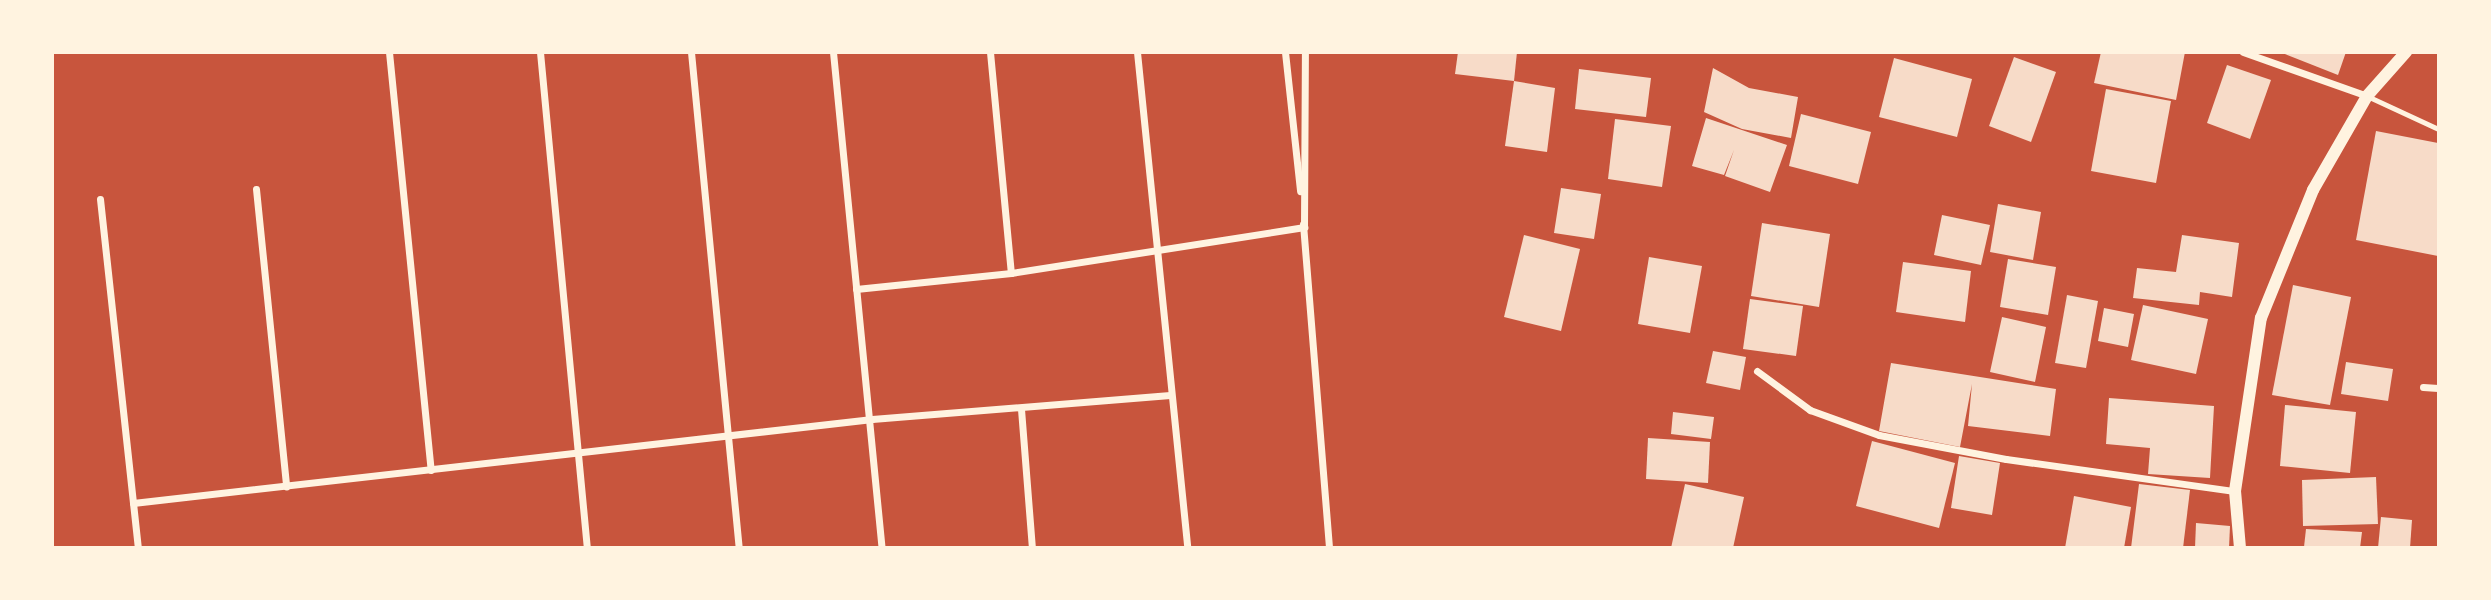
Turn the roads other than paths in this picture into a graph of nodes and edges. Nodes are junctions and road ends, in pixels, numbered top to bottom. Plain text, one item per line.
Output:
1 (389, 52) edge
2 (540, 52) edge
3 (691, 52) edge
4 (833, 52) edge
5 (990, 52) edge
6 (1137, 52) edge
7 (1286, 52) edge
8 (1306, 52) edge
9 (2243, 52) edge
10 (2406, 52) edge
11 (2367, 96) junction
12 (2438, 129) edge
13 (256, 189) dead end
14 (100, 199) dead end
15 (1304, 227) junction
16 (1154, 253) junction
17 (1011, 272) junction
18 (856, 289) junction
19 (1756, 371) dead end
20 (2423, 387) dead end
21 (2438, 388) edge
22 (1170, 395) junction
23 (1021, 409) junction
24 (872, 419) junction
25 (730, 435) junction
26 (580, 452) junction
27 (431, 470) junction
28 (286, 485) junction
29 (2235, 491) junction
30 (133, 503) junction
31 (138, 548) edge
32 (587, 548) edge
33 (738, 548) edge
34 (882, 548) edge
35 (1032, 548) edge
36 (1187, 548) edge
37 (1329, 548) edge
38 (2240, 548) edge

1 - 27 street
2 - 26 street
3 - 25 street
4 - 18 street
5 - 17 street
6 - 16 street
7 - 15 street
8 - 15 street
9 - 11 street
10 - 11 street
11 - 12 lane
11 - 29 street
13 - 28 street
14 - 30 street
15 - 16 street
15 - 37 street
16 - 17 street
16 - 22 street
17 - 18 street
18 - 24 street
19 - 29 street
20 - 21 street
22 - 23 street
22 - 36 street
23 - 24 street
23 - 35 street
24 - 25 street
24 - 34 street
25 - 26 street
25 - 33 street
26 - 27 street
26 - 32 street
27 - 28 street
28 - 30 street
29 - 38 street
30 - 31 street

